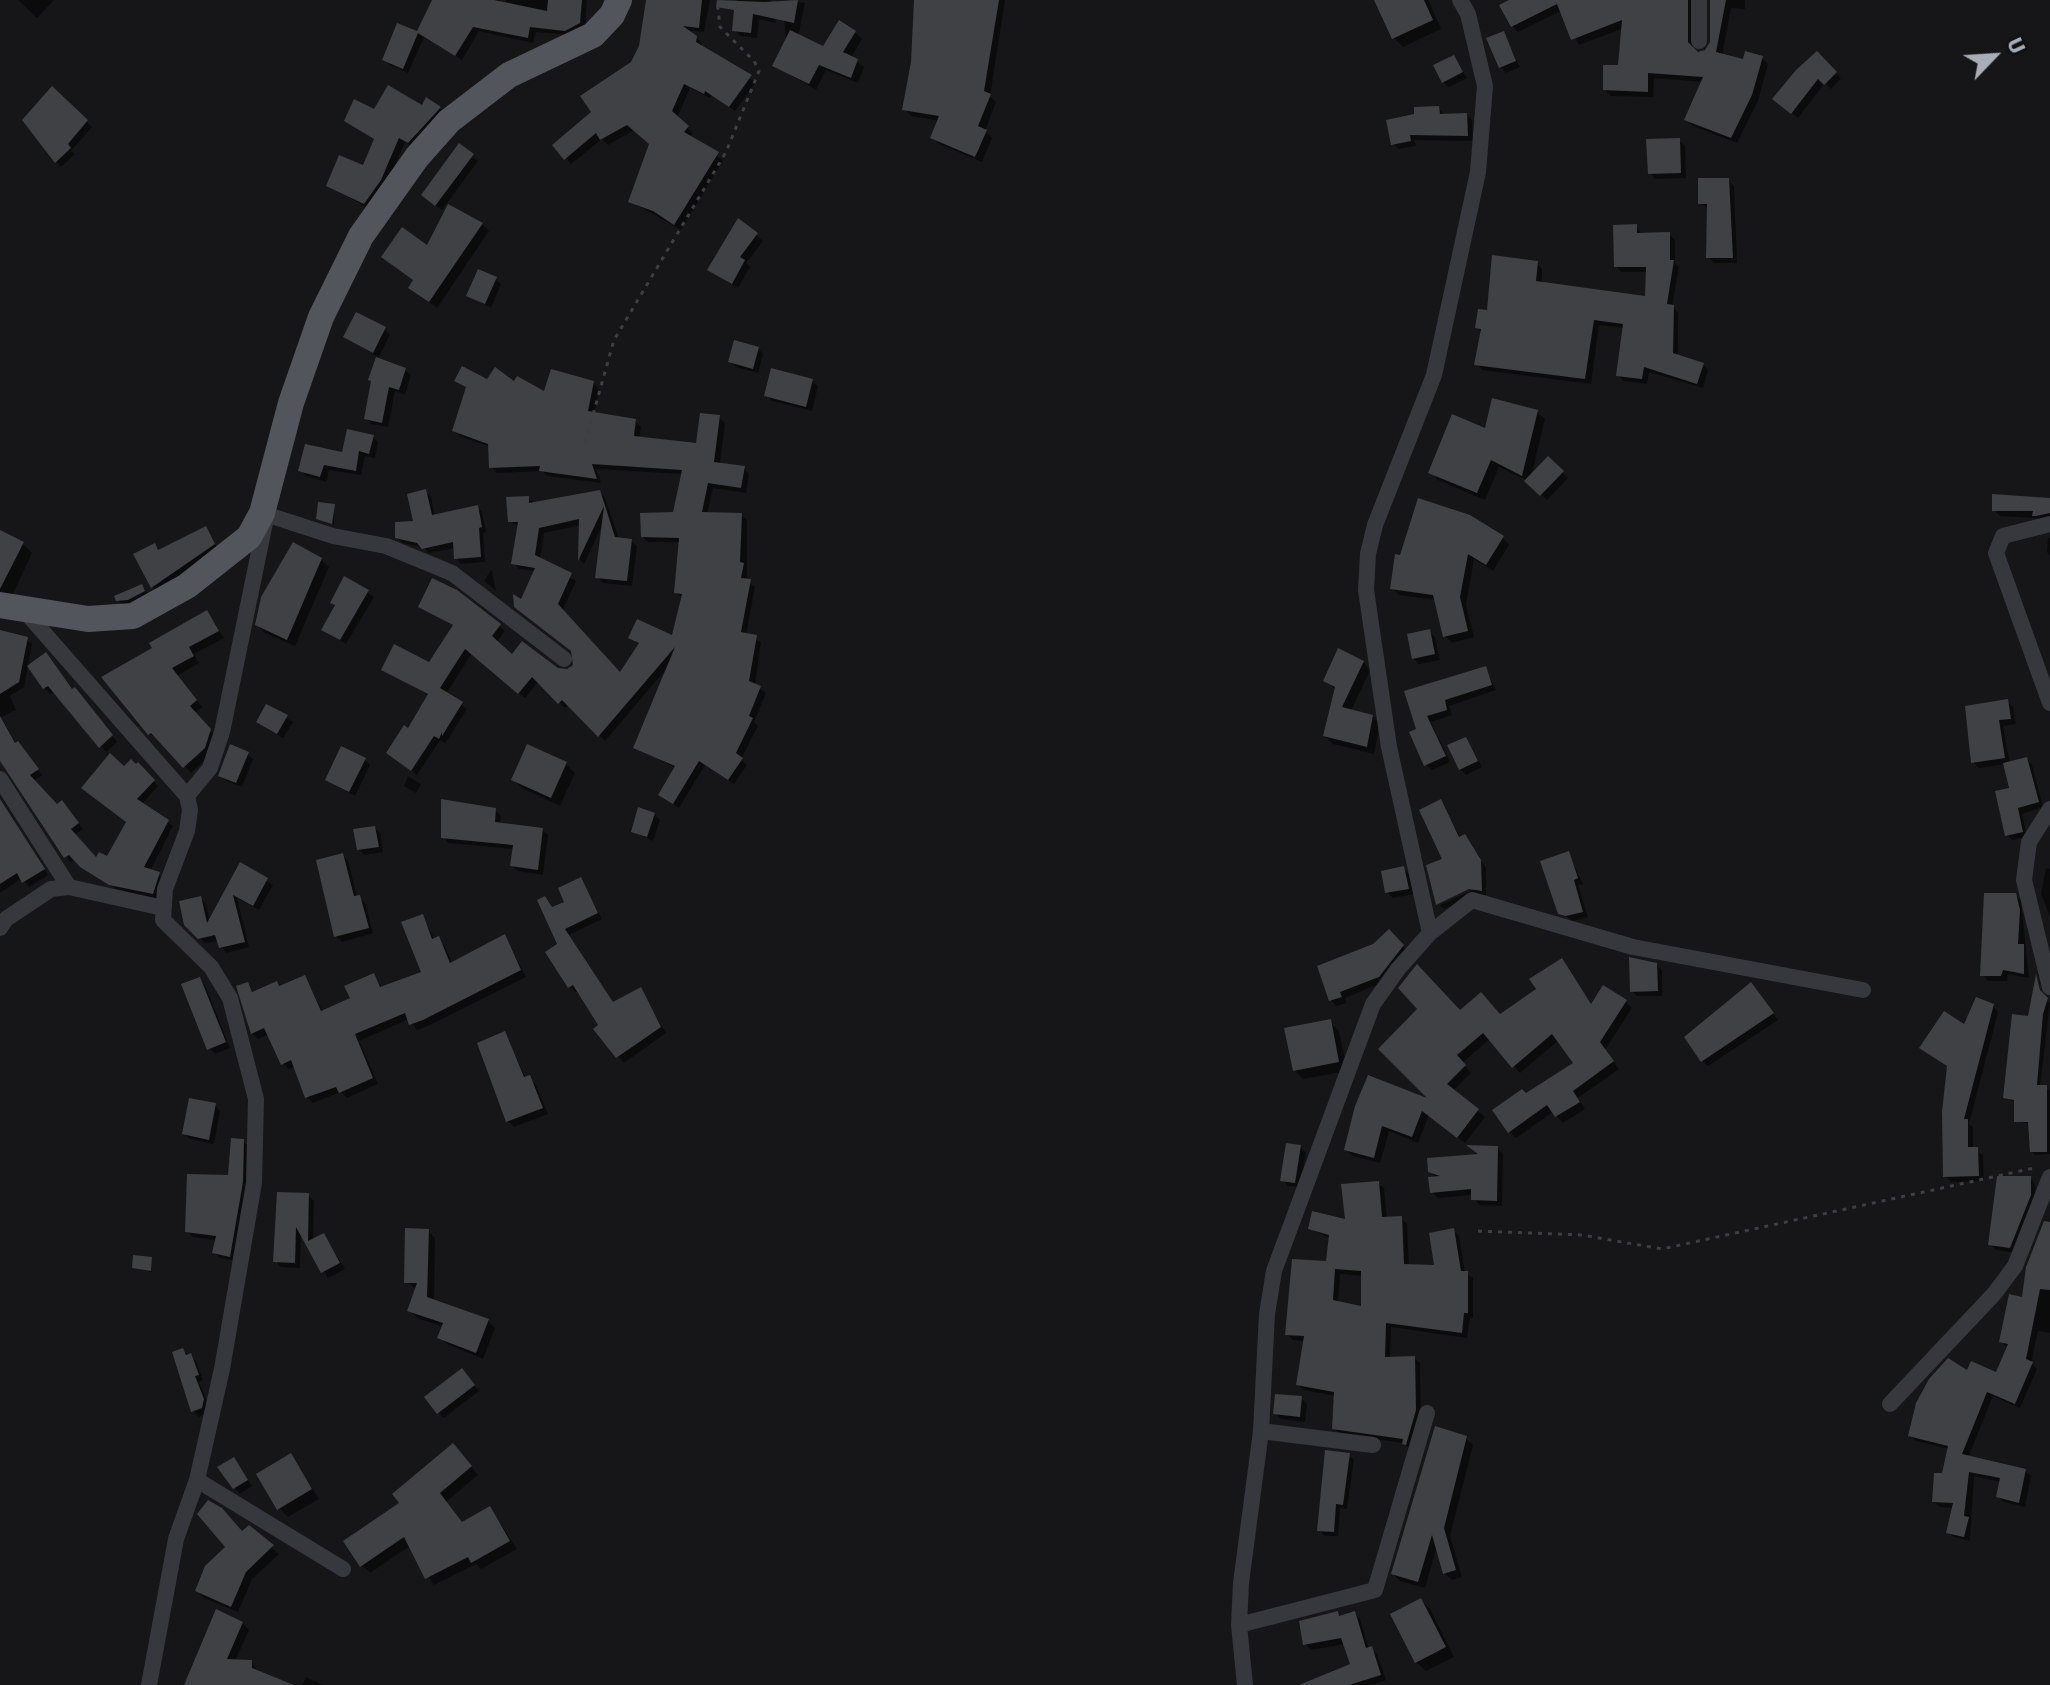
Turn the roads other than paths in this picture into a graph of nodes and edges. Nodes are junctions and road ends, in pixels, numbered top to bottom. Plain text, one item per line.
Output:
1 (619, 0) edge
2 (1460, 0) edge
3 (1699, 0) edge
4 (1699, 41) dead end
5 (264, 513) junction
6 (2050, 524) edge
7 (12, 607) edge
8 (564, 659) dead end
9 (2050, 703) edge
10 (1, 784) edge
11 (187, 796) junction
12 (2050, 809) edge
13 (69, 887) junction
14 (163, 908) junction
15 (2, 919) edge
16 (1430, 933) junction
17 (2050, 987) edge
18 (1863, 990) dead end
19 (2050, 1177) edge
20 (1890, 1404) dead end
21 (1427, 1413) dead end
22 (1261, 1431) junction
23 (1373, 1445) dead end
24 (197, 1480) junction
25 (343, 1569) dead end
26 (1239, 1625) junction
27 (149, 1685) edge
28 (1245, 1685) edge

1 - 5 main road
2 - 16 street
3 - 4 street
5 - 7 main road
5 - 8 street
5 - 11 street
6 - 9 street
7 - 11 street
10 - 13 street
11 - 14 street
12 - 17 street
13 - 14 street
13 - 15 street
14 - 24 street
16 - 18 street
16 - 22 street
19 - 20 street
21 - 26 street
22 - 23 street
22 - 26 street
24 - 25 street
24 - 27 street
26 - 28 street

